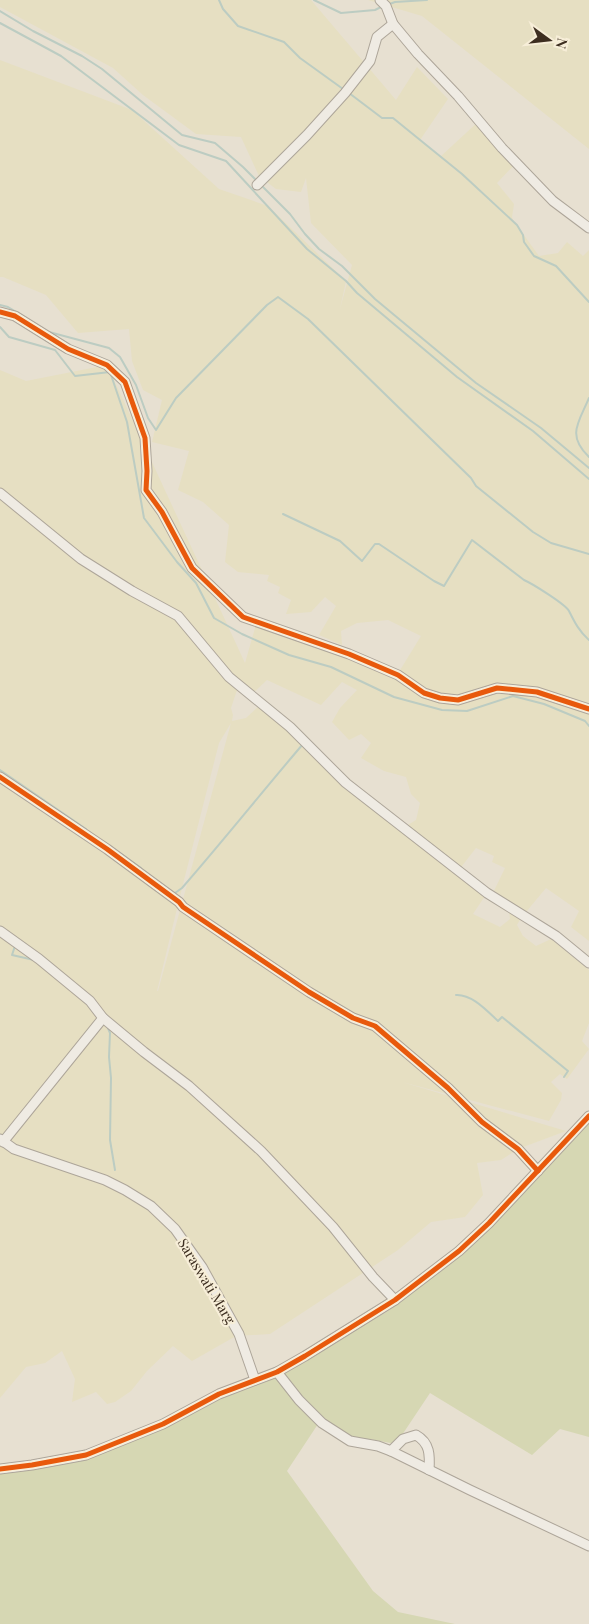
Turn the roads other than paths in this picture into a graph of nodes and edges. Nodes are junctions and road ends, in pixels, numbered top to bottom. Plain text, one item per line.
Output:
1 (382, 2) edge
2 (393, 24) junction
3 (257, 185) dead end
4 (589, 228) edge
5 (0, 312) edge
6 (0, 493) edge
7 (589, 709) edge
8 (0, 777) edge
9 (0, 931) edge
10 (589, 963) edge
11 (103, 1018) junction
12 (589, 1116) edge
13 (2, 1140) edge
14 (538, 1171) junction
15 (395, 1300) junction
16 (277, 1372) junction
17 (255, 1380) junction
18 (391, 1451) junction
19 (0, 1470) edge
20 (429, 1470) junction
21 (589, 1546) edge

1 - 2 street
2 - 3 street
2 - 4 street
5 - 7 street
6 - 10 street
8 - 14 street
9 - 11 street
11 - 13 street
11 - 15 street
12 - 14 street
13 - 17 street, Saraswati Marg
14 - 15 street
15 - 16 street
16 - 17 street
16 - 18 street
17 - 19 street
18 - 20 street
18 - 20 street
20 - 21 street

